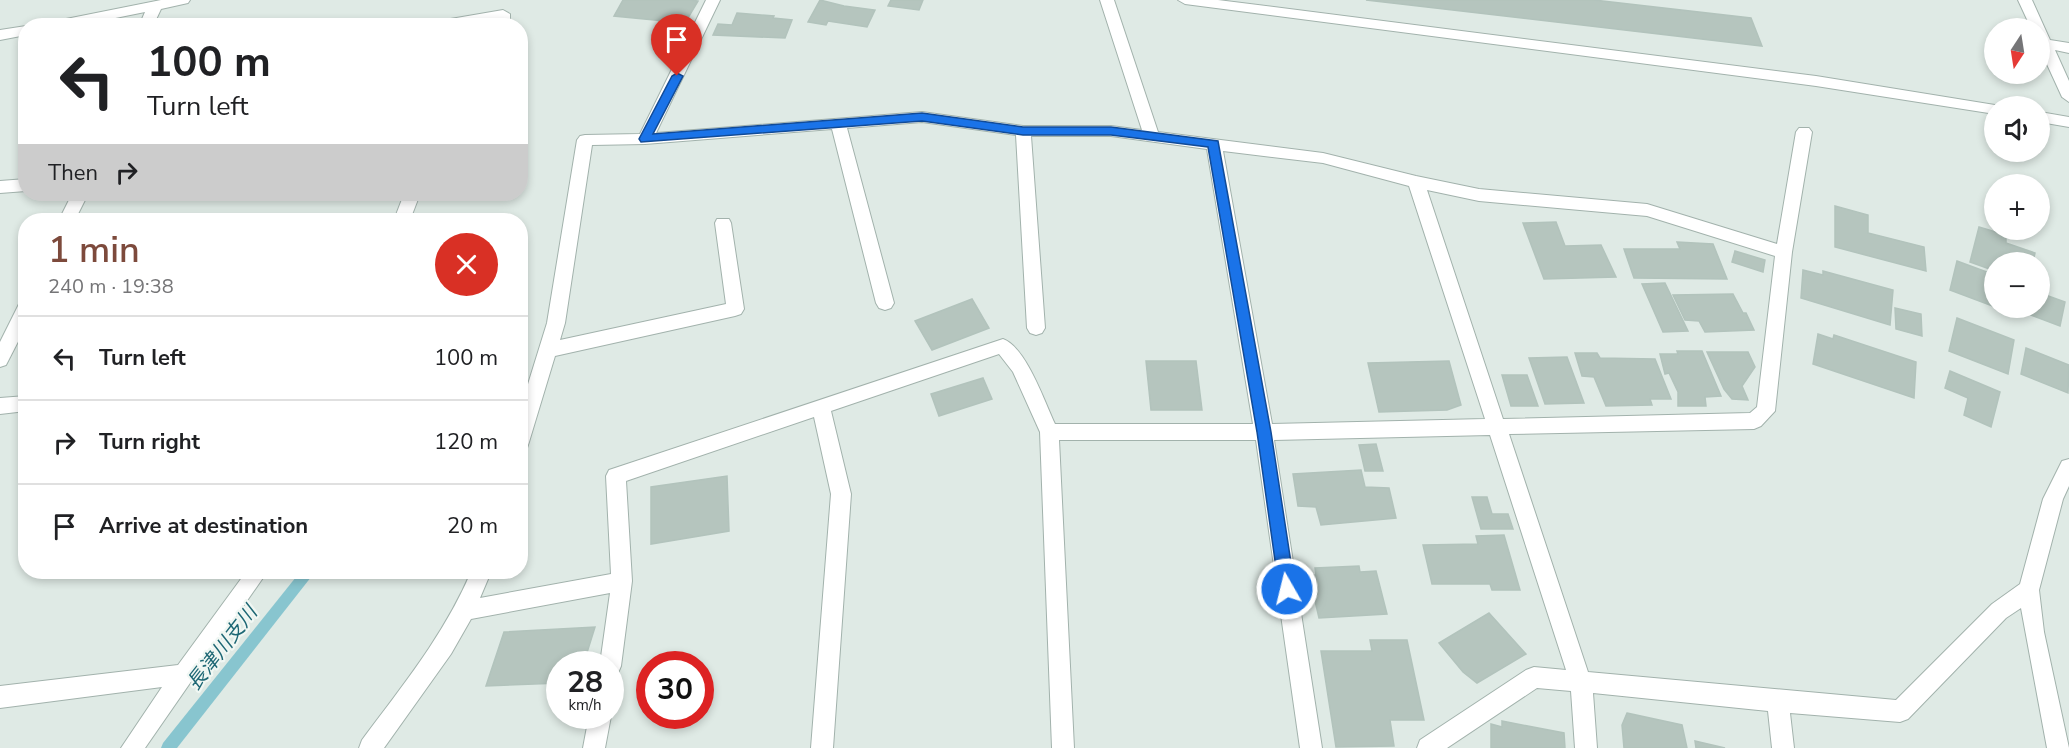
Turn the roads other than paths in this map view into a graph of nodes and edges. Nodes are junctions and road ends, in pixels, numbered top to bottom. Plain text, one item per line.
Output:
1 (183, 0) edge
2 (713, 0) edge
3 (1107, 0) edge
4 (1185, 0) edge
5 (2025, 0) edge
6 (155, 6) junction
7 (93, 18) edge
8 (150, 18) edge
9 (480, 18) edge
10 (503, 18) edge
11 (2033, 18) edge
12 (18, 32) edge
13 (0, 35) edge
14 (2050, 41) edge
15 (2069, 48) edge
16 (2050, 55) edge
17 (2069, 97) edge
18 (1984, 107) edge
19 (2050, 119) edge
20 (2069, 122) edge
21 (838, 124) junction
22 (1023, 131) junction
23 (1804, 132) dead end
24 (1151, 135) junction
25 (645, 139) junction
26 (1214, 144) junction
27 (1416, 182) junction
28 (18, 186) edge
29 (0, 187) edge
30 (723, 223) dead end
31 (1784, 252) junction
32 (885, 303) dead end
33 (18, 323) edge
34 (1036, 328) dead end
35 (548, 350) junction
36 (0, 360) edge
37 (18, 404) edge
38 (0, 406) edge
39 (821, 407) junction
40 (528, 416) edge
41 (1496, 427) junction
42 (1049, 432) junction
43 (1264, 432) junction
44 (2069, 466) edge
45 (251, 579) edge
46 (478, 579) edge
47 (622, 581) junction
48 (2029, 590) junction
49 (465, 611) junction
50 (613, 651) edge
51 (186, 674) junction
52 (1581, 682) junction
53 (0, 697) edge
54 (1778, 701) junction
55 (598, 729) edge
56 (132, 748) edge
57 (370, 748) edge
58 (594, 748) edge
59 (822, 748) edge
60 (1063, 748) edge
61 (1311, 748) edge
62 (1428, 748) edge
63 (1586, 748) edge
64 (1783, 748) edge
65 (2058, 748) edge

1 - 6 street
2 - 25 street
3 - 24 street
4 - 18 street
5 - 11 street
6 - 7 street
6 - 8 street
9 - 10 street
12 - 13 street
14 - 15 street
16 - 17 street
19 - 20 street
21 - 22 street
21 - 25 street
21 - 32 street
22 - 24 street
22 - 34 street
23 - 31 street
24 - 26 street
25 - 35 street
26 - 27 street
26 - 43 street
27 - 31 street
27 - 41 street
28 - 29 street
30 - 35 street
31 - 41 street
33 - 36 street
35 - 40 street
37 - 38 street
39 - 42 street
39 - 47 street
39 - 59 street
41 - 43 street
41 - 52 street
42 - 43 street
42 - 60 street
43 - 61 street
44 - 48 street
45 - 51 street
46 - 49 street
47 - 49 street
47 - 50 street
48 - 54 street
48 - 65 street
49 - 57 street
51 - 53 street
51 - 56 street
52 - 54 street
52 - 62 street
52 - 63 street
54 - 64 street
55 - 58 street

